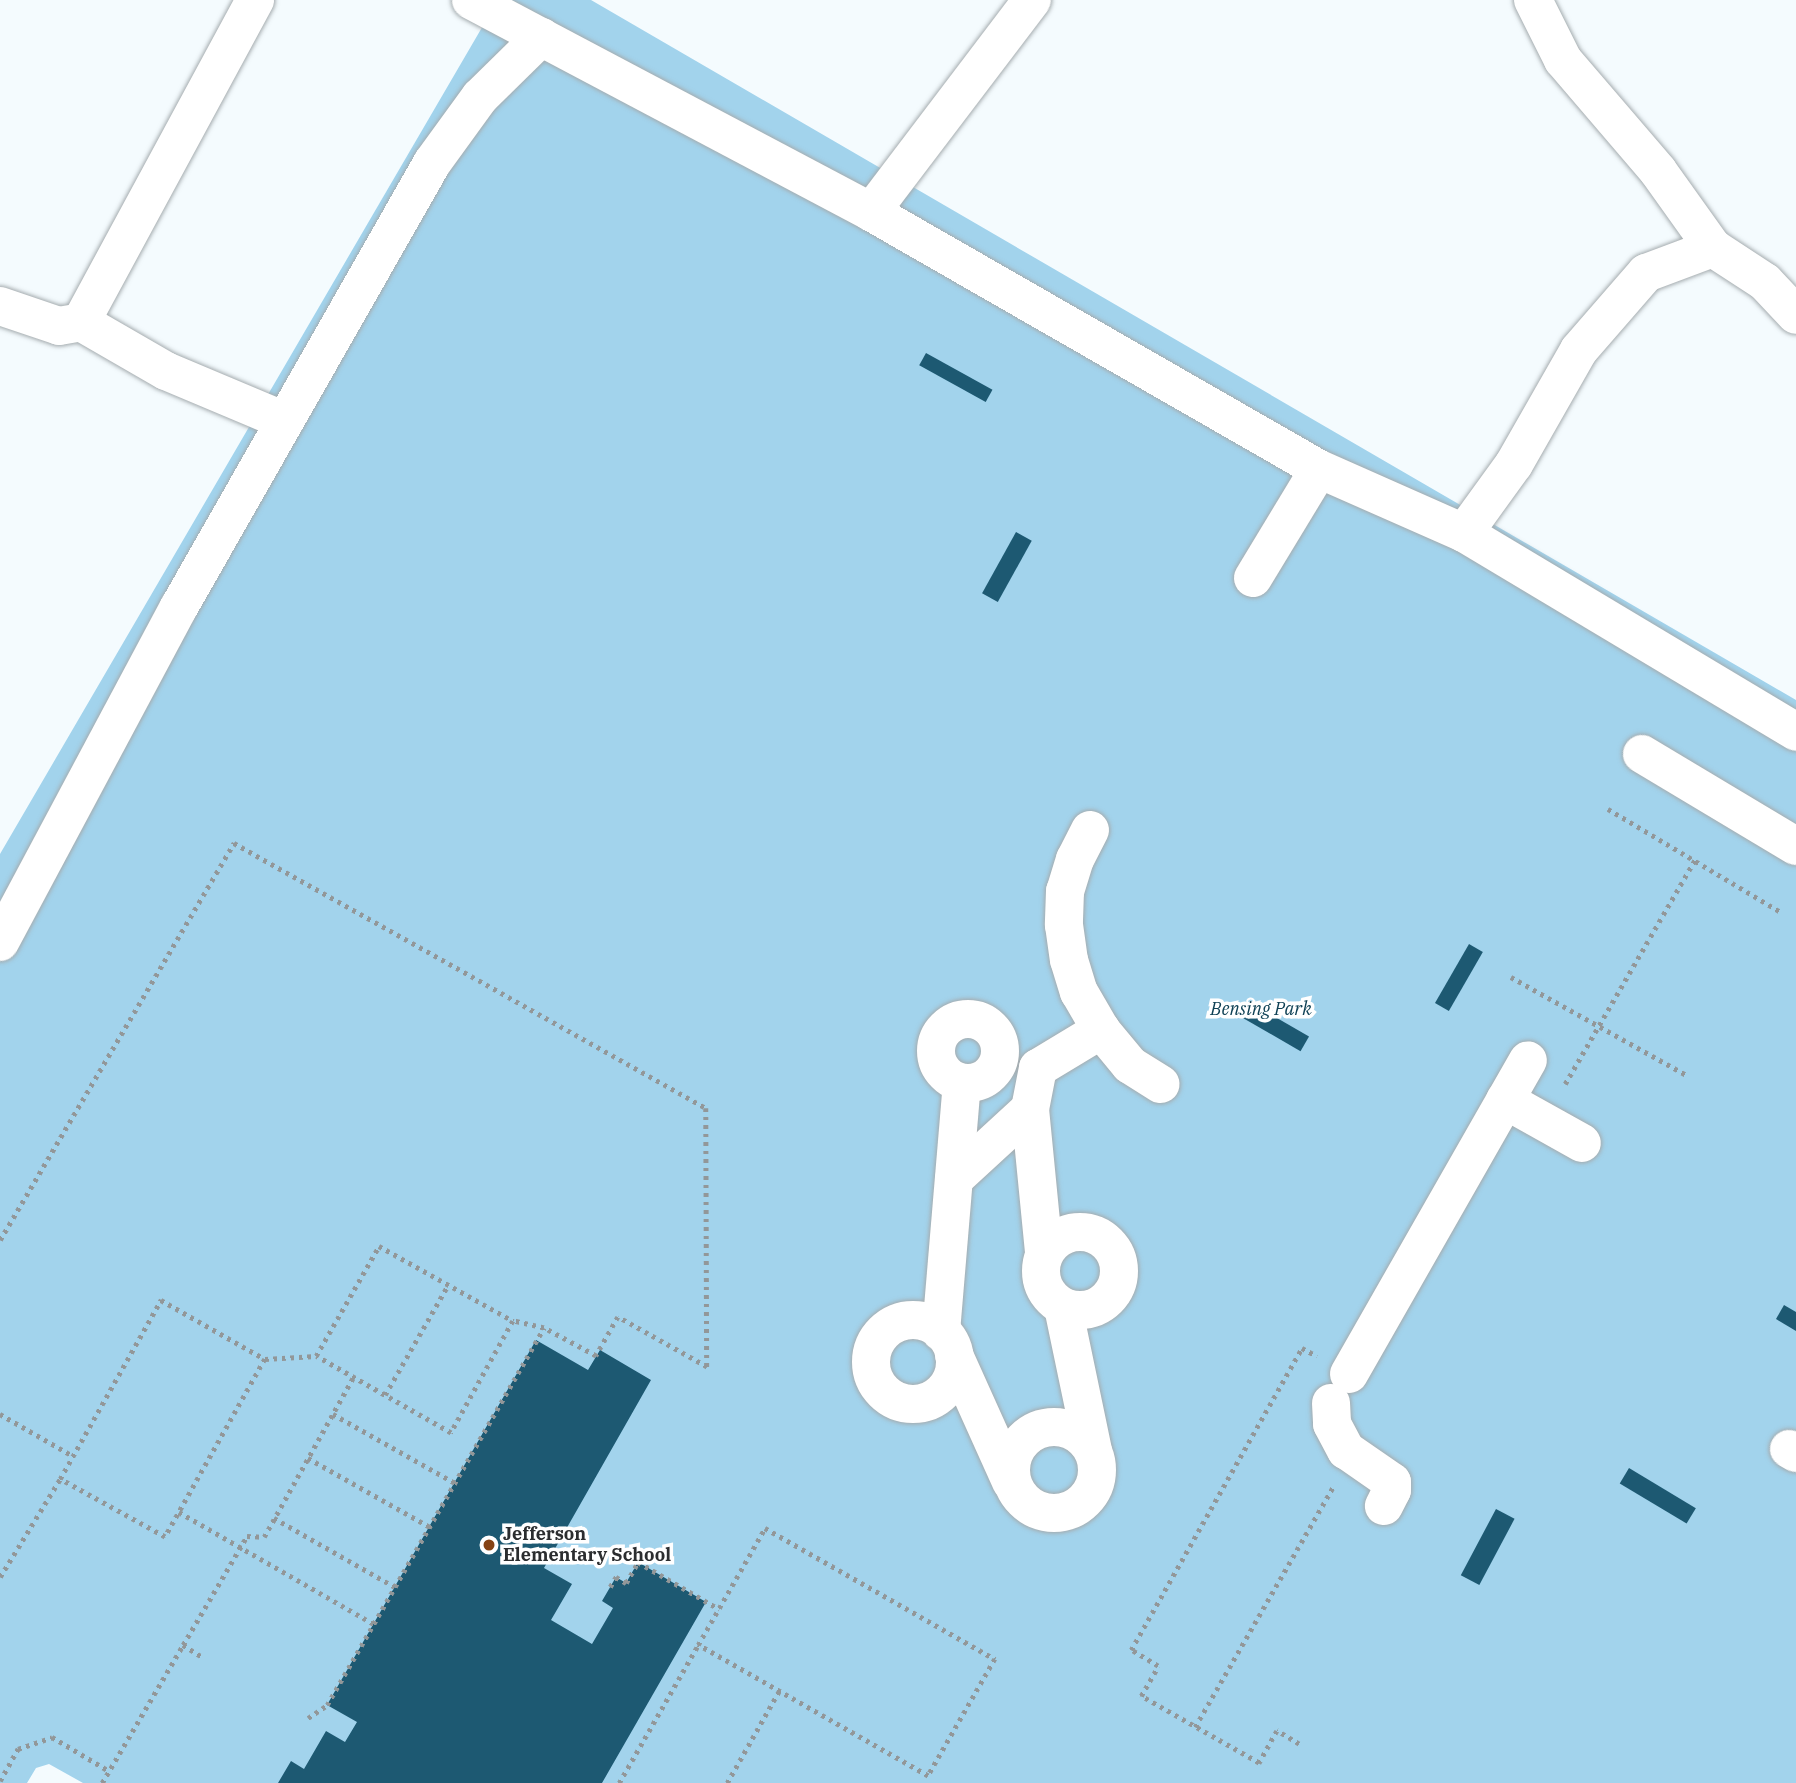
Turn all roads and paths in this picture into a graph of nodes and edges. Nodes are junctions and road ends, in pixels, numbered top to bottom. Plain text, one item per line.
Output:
1 (255, 0) edge
2 (471, 0) edge
3 (1032, 0) edge
4 (1533, 0) edge
5 (541, 37) junction
6 (872, 212) junction
7 (1713, 248) junction
8 (0, 306) edge
9 (1796, 315) edge
10 (81, 322) junction
11 (285, 421) junction
12 (1318, 469) junction
13 (1464, 533) junction
14 (1252, 579) dead end
15 (1796, 732) edge
16 (1642, 754) dead end
17 (1608, 809) dead end
18 (1090, 830) dead end
19 (1796, 846) edge
20 (1695, 860) junction
21 (1781, 912) dead end
22 (0, 942) edge
23 (1511, 977) dead end
24 (1599, 1026) junction
25 (1101, 1030) junction
26 (1528, 1060) dead end
27 (1686, 1075) dead end
28 (962, 1083) dead end
29 (1161, 1084) dead end
30 (1565, 1084) dead end
31 (1505, 1100) junction
32 (1030, 1109) junction
33 (1581, 1143) dead end
34 (954, 1179) junction
35 (0, 1240) edge
36 (1044, 1252) junction
37 (448, 1285) junction
38 (1063, 1307) junction
39 (513, 1321) junction
40 (544, 1328) junction
41 (316, 1356) junction
42 (265, 1359) junction
43 (353, 1378) junction
44 (1333, 1378) junction
45 (385, 1395) junction
46 (0, 1414) edge
47 (333, 1414) junction
48 (1093, 1451) junction
49 (1352, 1454) junction
50 (73, 1456) junction
51 (308, 1458) junction
52 (60, 1479) junction
53 (1012, 1482) junction
54 (455, 1483) junction
55 (1384, 1506) dead end
56 (179, 1511) junction
57 (274, 1518) junction
58 (430, 1527) junction
59 (240, 1547) junction
60 (0, 1577) edge
61 (395, 1587) junction
62 (610, 1587) dead end
63 (719, 1609) junction
64 (374, 1624) junction
65 (183, 1645) junction
66 (698, 1645) junction
67 (204, 1658) dead end
68 (779, 1691) junction
69 (308, 1718) dead end
70 (1195, 1727) junction
71 (1299, 1744) dead end
72 (109, 1770) junction
73 (0, 1781) edge
74 (102, 1783) edge
75 (619, 1783) edge
76 (727, 1783) edge

1 - 10 lane
2 - 5 lane
3 - 6 lane
4 - 7 lane
5 - 6 lane
5 - 11 lane
6 - 12 lane
7 - 9 lane
7 - 13 lane
8 - 10 lane
10 - 11 lane
11 - 22 lane
12 - 13 lane
12 - 14 lane
13 - 15 lane
16 - 19 lane
17 - 20 path
18 - 25 lane
20 - 21 path
20 - 24 path
23 - 24 path
24 - 27 path
24 - 30 path
25 - 29 lane
25 - 32 lane
26 - 31 lane
28 - 34 lane
31 - 33 lane
31 - 44 lane
32 - 34 lane
32 - 36 lane
34 - 53 lane
35 - 40 path
36 - 38 lane
36 - 38 lane
37 - 39 path
37 - 41 path
37 - 45 path
38 - 48 lane
39 - 40 path
39 - 45 path
40 - 54 path
41 - 42 path
41 - 43 path
42 - 50 path
42 - 56 path
43 - 45 path
43 - 47 path
44 - 49 lane
44 - 70 path
46 - 50 path
47 - 51 path
47 - 54 path
48 - 53 lane
48 - 53 lane
49 - 55 lane
49 - 70 path
50 - 52 path
51 - 57 path
51 - 58 path
52 - 56 path
52 - 60 path
54 - 58 path
56 - 59 path
57 - 59 path
57 - 61 path
58 - 61 path
59 - 64 path
59 - 65 path
61 - 64 path
62 - 63 path
63 - 66 path
63 - 68 path
64 - 69 path
65 - 67 path
65 - 72 path
66 - 68 path
66 - 75 path
68 - 76 path
70 - 71 path
72 - 73 path
72 - 74 path

